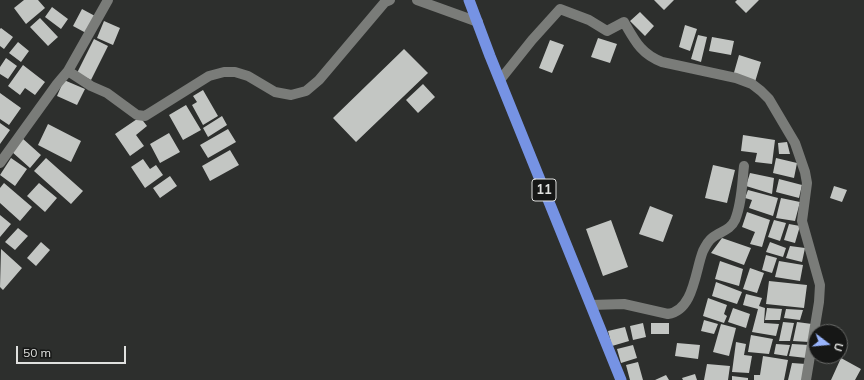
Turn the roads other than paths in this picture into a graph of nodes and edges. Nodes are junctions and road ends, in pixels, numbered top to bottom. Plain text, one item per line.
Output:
1 (108, 0) edge
2 (390, 0) edge
3 (417, 0) edge
4 (469, 0) edge
5 (478, 22) junction
6 (68, 71) junction
7 (500, 80) junction
8 (0, 163) edge
9 (744, 166) dead end
10 (591, 305) junction
11 (621, 380) edge
12 (806, 380) edge

1 - 6 street
2 - 6 street
3 - 5 street
4 - 5 highway, 11
5 - 7 highway, 11
6 - 8 street
7 - 10 highway, 11
7 - 12 street
9 - 10 street
10 - 11 highway, 11

